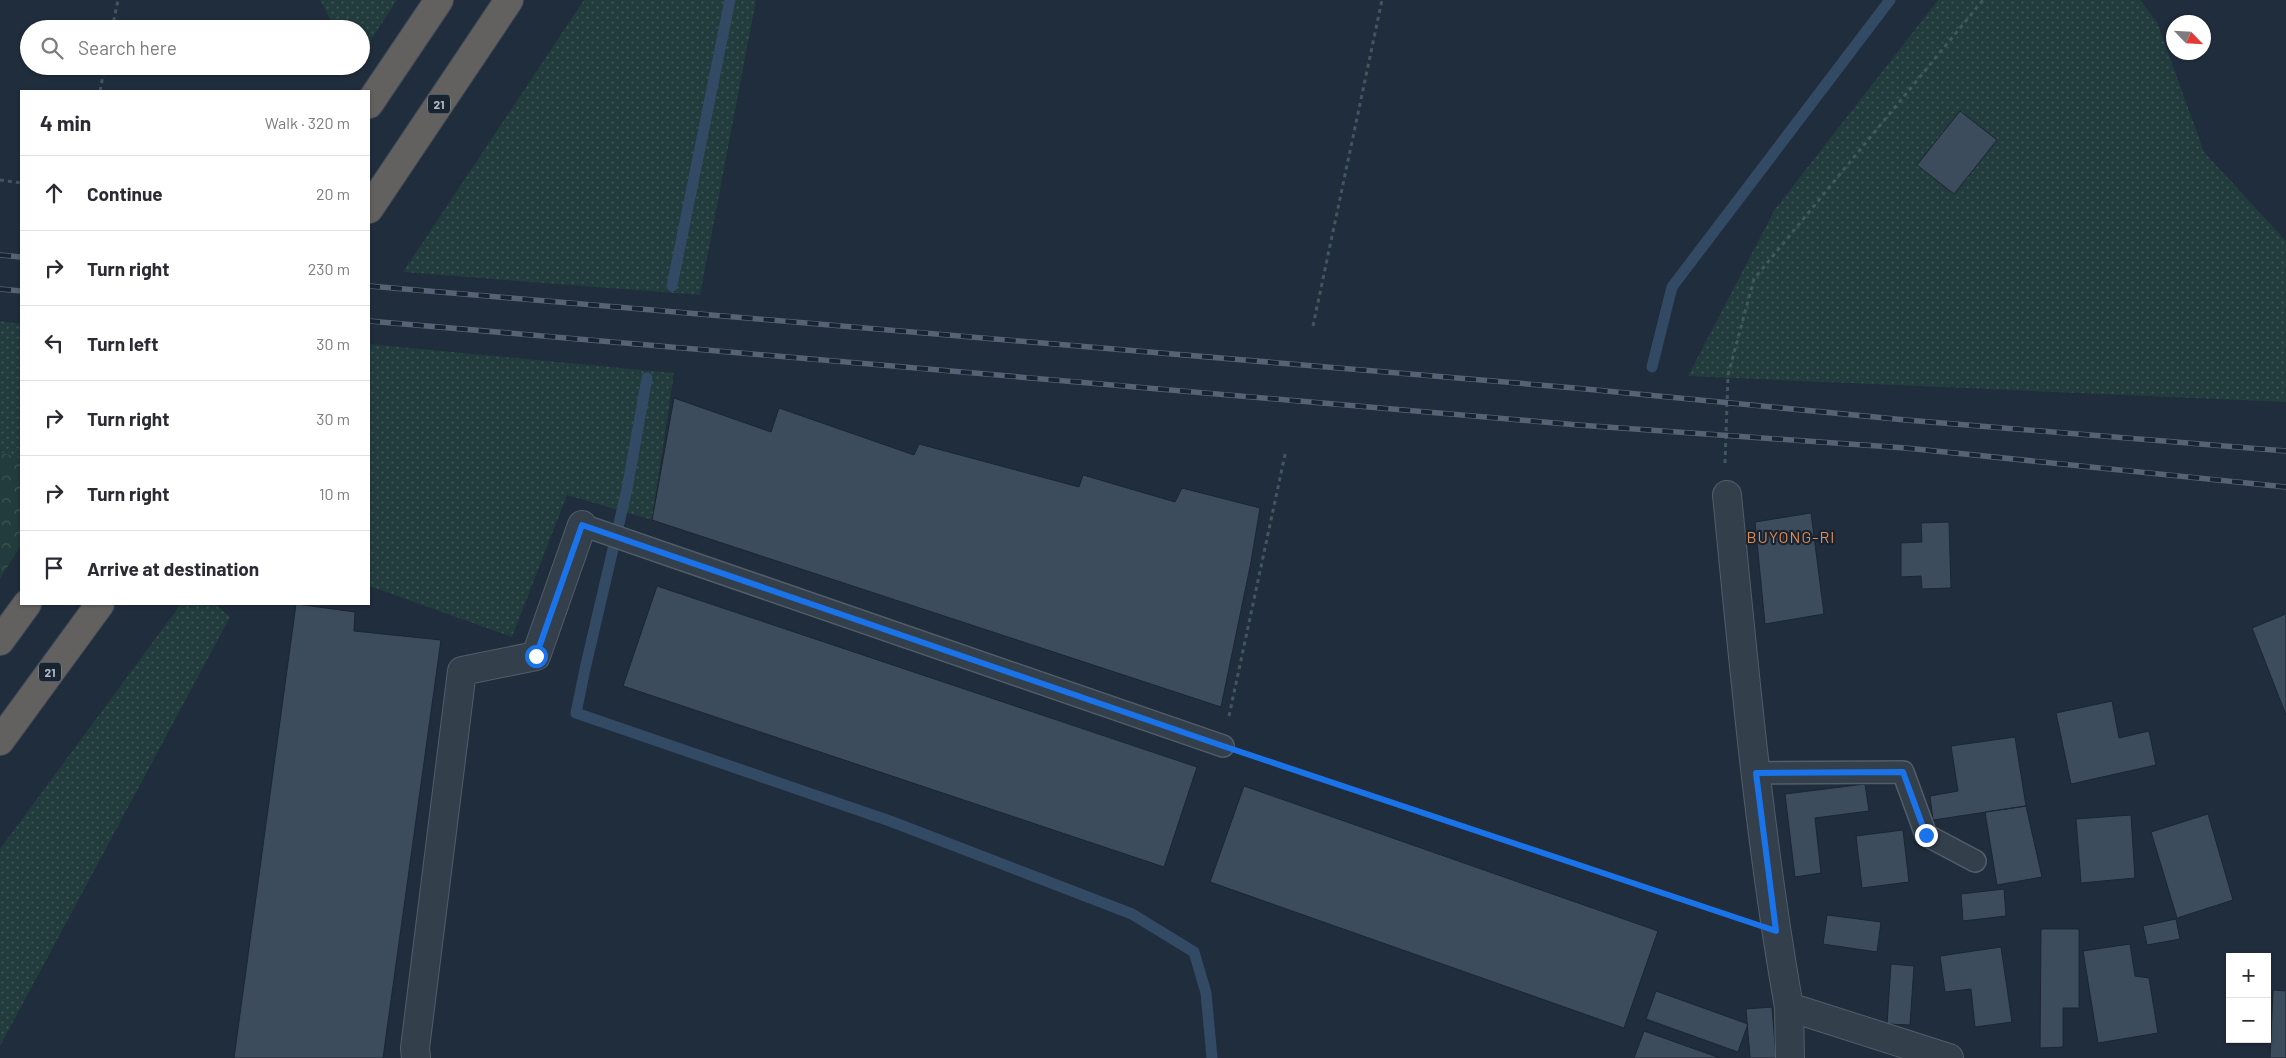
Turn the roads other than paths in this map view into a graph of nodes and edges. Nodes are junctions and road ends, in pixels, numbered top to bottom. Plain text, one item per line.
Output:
1 (439, 0) edge
2 (509, 0) edge
3 (370, 103) edge
4 (370, 208) edge
5 (1728, 494) road end
6 (590, 528) joint
7 (26, 605) edge
8 (99, 605) edge
9 (0, 641) edge
10 (0, 741) edge
11 (1223, 746) road end
12 (1756, 773) junction
13 (1975, 861) dead end
14 (1789, 1007) junction
15 (416, 1058) edge
16 (1790, 1058) edge
17 (1949, 1058) edge

1 - 3 highway
2 - 4 highway, 21
5 - 12 street
6 - 11 lane
6 - 15 street
7 - 9 highway
8 - 10 highway, 21
12 - 13 lane
12 - 14 street
14 - 16 street
14 - 17 street

